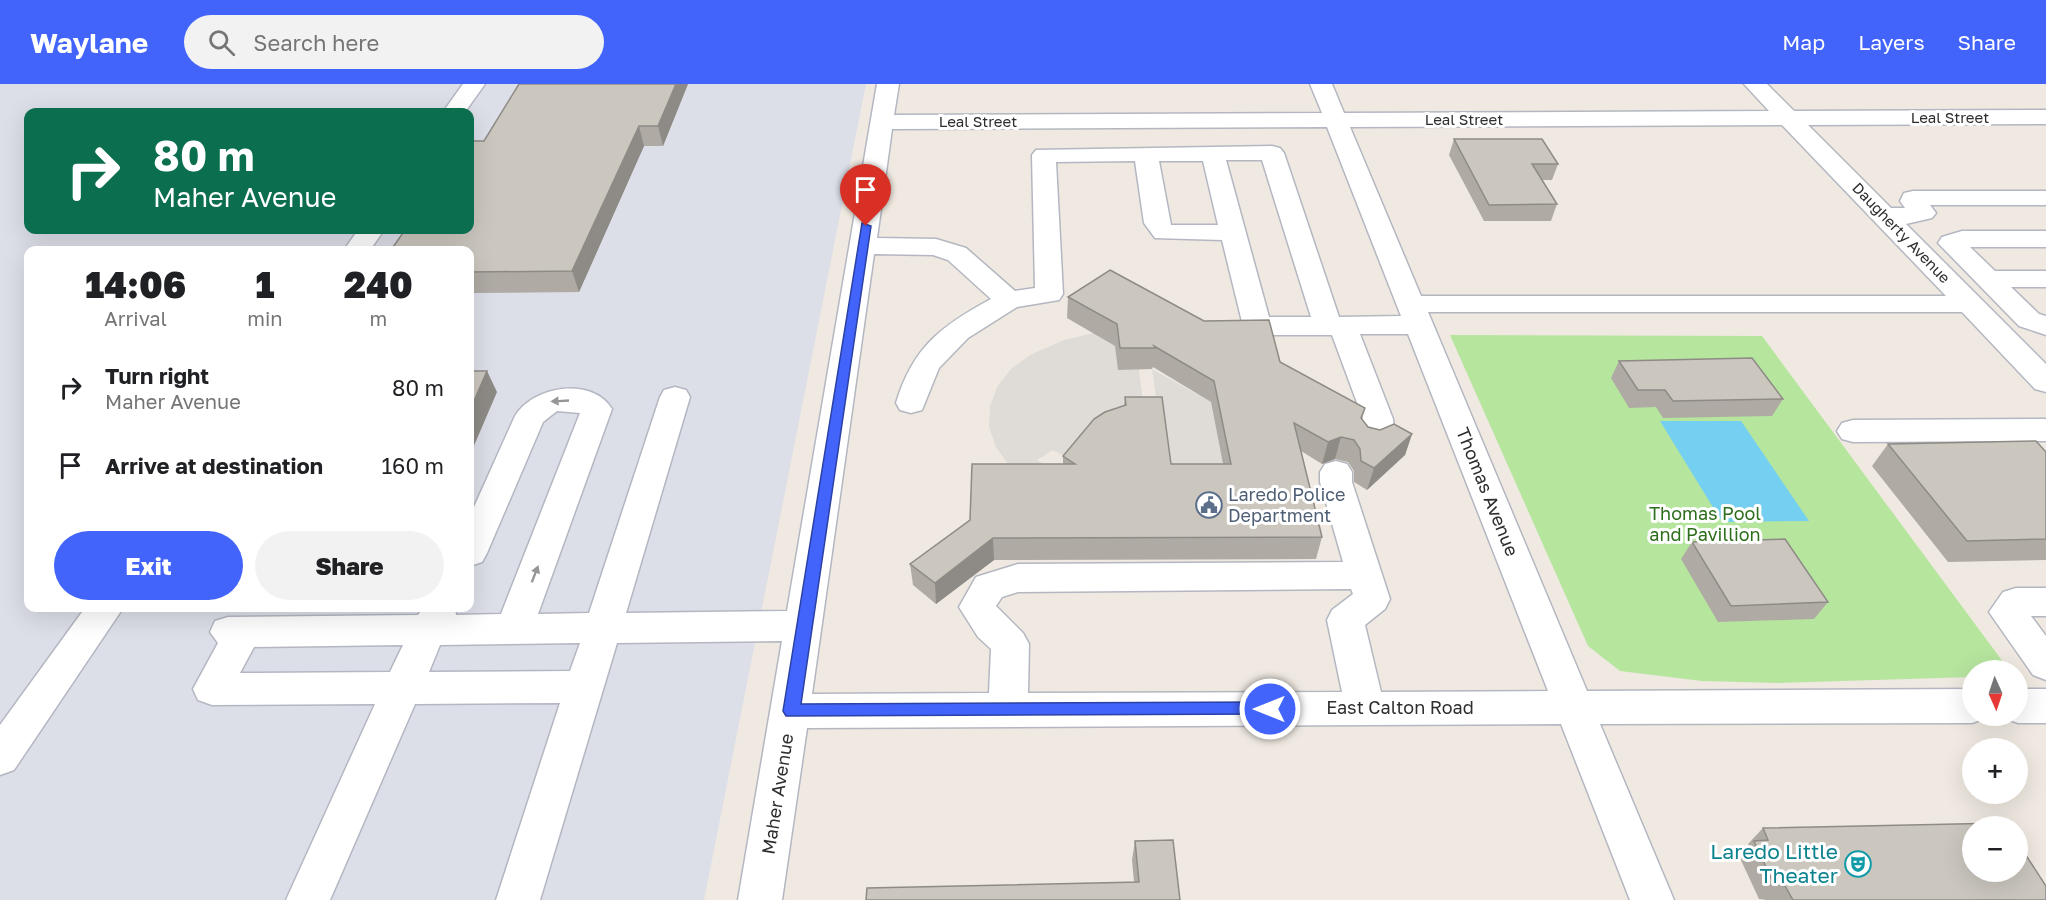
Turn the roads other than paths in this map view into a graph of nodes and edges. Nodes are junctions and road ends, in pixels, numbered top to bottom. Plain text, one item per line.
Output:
1 (474, 84) edge
2 (888, 84) edge
3 (1321, 84) edge
4 (1755, 84) edge
5 (457, 108) edge
6 (2016, 117) junction
7 (2046, 117) edge
8 (1790, 119) junction
9 (1336, 120) junction
10 (882, 122) junction
11 (2046, 141) edge
12 (1213, 153) junction
13 (1146, 154) junction
14 (2046, 198) edge
15 (1884, 216) junction
16 (1234, 232) junction
17 (2046, 239) edge
18 (863, 246) junction
19 (1987, 279) junction
20 (2046, 279) edge
21 (1009, 300) junction
22 (1971, 304) junction
23 (1414, 314) junction
24 (1336, 326) junction
25 (2046, 326) edge
26 (2040, 370) edge
27 (675, 397) dead end
28 (911, 403) dead end
29 (1853, 431) dead end
30 (1373, 438) edge
31 (2038, 442) edge
32 (1336, 472) dead end
33 (474, 544) edge
34 (1365, 575) junction
35 (2046, 602) edge
36 (102, 612) edge
37 (435, 619) edge
38 (804, 626) junction
39 (602, 628) junction
40 (514, 629) junction
41 (2046, 664) edge
42 (584, 687) junction
43 (403, 688) junction
44 (1962, 706) edge
45 (1365, 708) junction
46 (1575, 708) junction
47 (1008, 710) junction
48 (791, 711) junction
49 (0, 757) edge
50 (308, 900) edge
51 (518, 900) edge
52 (760, 900) edge
53 (1652, 900) edge

1 - 5 street
2 - 10 street, Maher Avenue
3 - 9 street, Thomas Avenue
4 - 8 street, Daugherty Avenue
6 - 7 street, Leal Street
6 - 8 street, Leal Street
6 - 11 street
8 - 9 street, Leal Street
8 - 15 street, Daugherty Avenue
9 - 10 street, Leal Street
9 - 23 street, Thomas Avenue
10 - 18 street, Maher Avenue
12 - 13 street
12 - 16 street
12 - 24 street
13 - 16 street
13 - 21 street
14 - 15 street
15 - 22 street, Daugherty Avenue
16 - 24 street
17 - 19 street
18 - 21 street
18 - 38 street, Maher Avenue
19 - 20 street
19 - 25 street
21 - 28 street
22 - 23 street
22 - 26 street, Daugherty Avenue
23 - 24 street
23 - 46 street, Thomas Avenue
24 - 30 street
27 - 39 street
29 - 31 street
32 - 34 street
40 -> 33 street
34 - 45 street
34 - 47 street
35 - 41 street
36 - 49 street
37 - 40 street
37 - 43 street
37 - 43 street
38 - 39 street
38 - 48 street, Maher Avenue
39 - 40 street
39 - 42 street
42 - 43 street
42 - 51 street
43 - 50 street
44 - 46 street, East Calton Road
45 - 46 street, East Calton Road
45 - 47 street, East Calton Road
46 - 53 street, Thomas Avenue
47 - 48 street, East Calton Road
48 - 52 street, Maher Avenue

